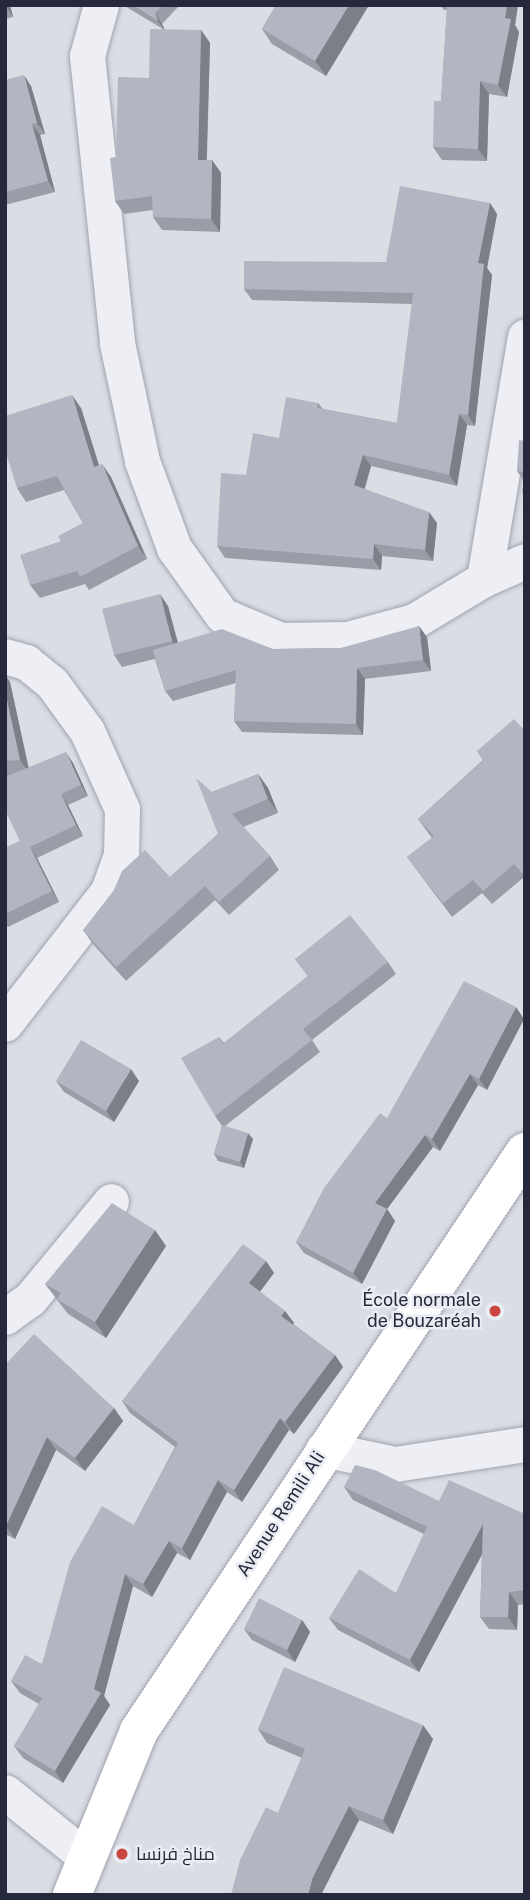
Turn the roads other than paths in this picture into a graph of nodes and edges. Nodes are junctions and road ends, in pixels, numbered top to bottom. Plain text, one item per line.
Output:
1 (101, 5) edge
2 (525, 336) edge
3 (525, 561) edge
4 (484, 579) junction
5 (5, 656) edge
6 (5, 1024) edge
7 (525, 1152) edge
8 (111, 1201) edge
9 (5, 1318) edge
10 (525, 1444) edge
11 (323, 1448) junction
12 (5, 1792) edge
13 (87, 1858) junction
14 (72, 1895) edge

1 - 4 street
2 - 4 street
3 - 4 street
5 - 6 street
7 - 11 main road, Avenue Remili Ali
8 - 9 street
10 - 11 street
11 - 13 main road, Avenue Remili Ali
12 - 13 street
13 - 14 main road, Avenue Remili Ali

